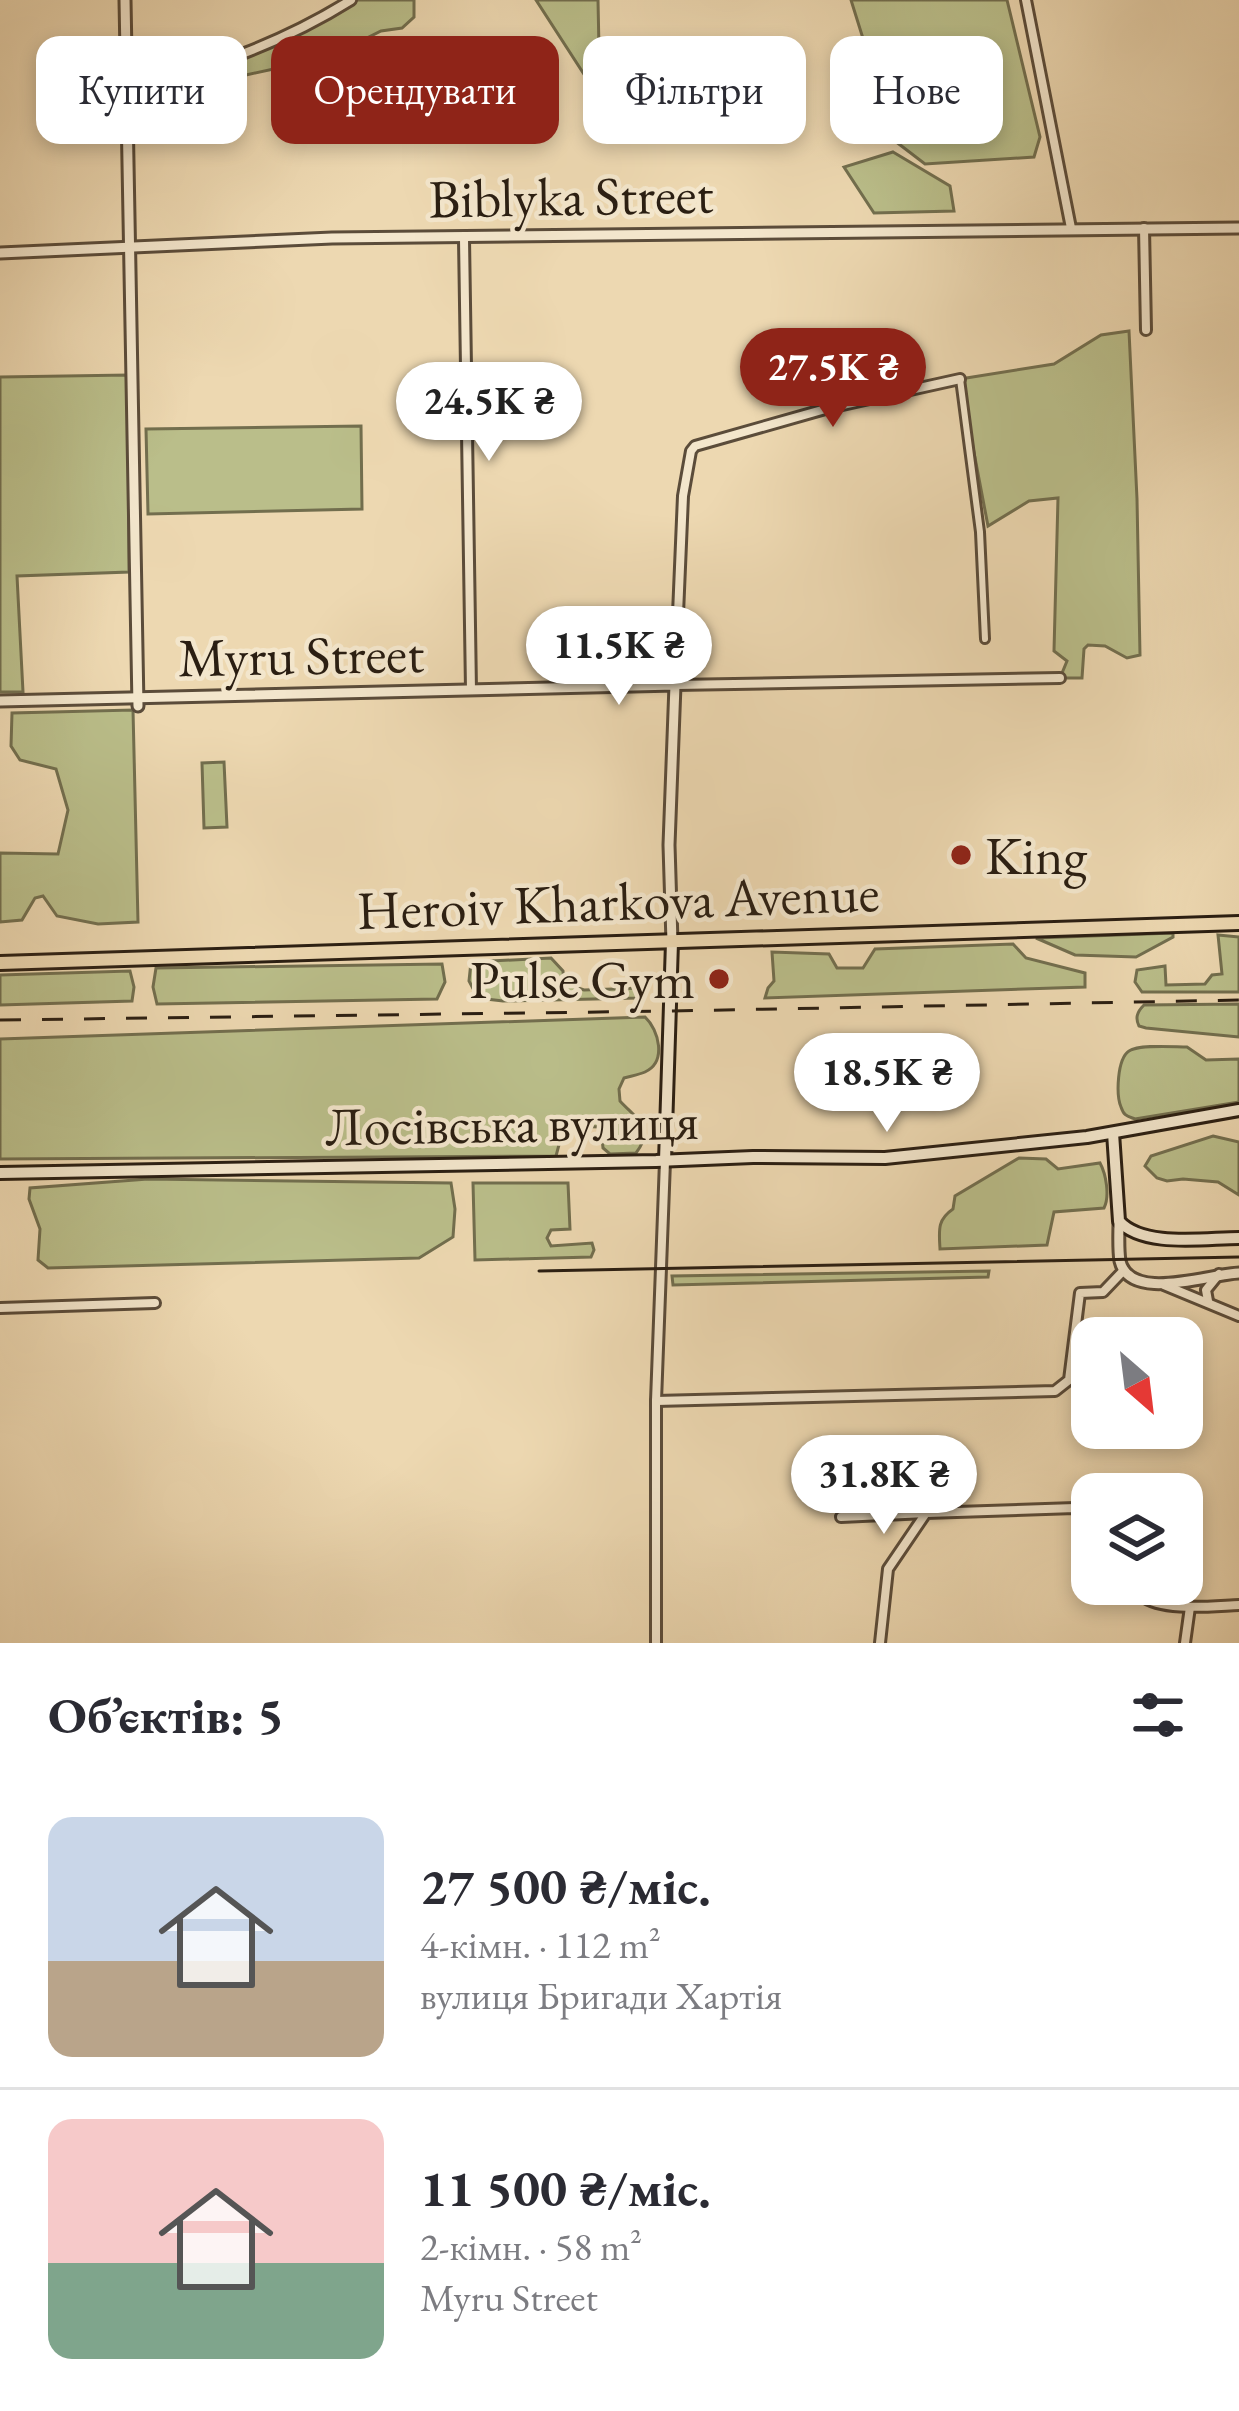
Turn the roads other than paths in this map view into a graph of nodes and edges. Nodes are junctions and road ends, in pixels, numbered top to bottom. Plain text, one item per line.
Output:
1 (125, 0) edge
2 (351, 0) edge
3 (1027, 0) edge
4 (126, 36) edge
5 (247, 51) edge
6 (128, 144) edge
7 (1071, 228) junction
8 (1144, 228) junction
9 (1239, 228) edge
10 (464, 239) junction
11 (129, 248) junction
12 (0, 253) edge
13 (1146, 330) dead end
14 (960, 379) joint
15 (985, 639) dead end
16 (1060, 678) dead end
17 (675, 685) junction
18 (471, 690) junction
19 (0, 701) edge
20 (138, 702) junction
21 (1239, 923) edge
22 (672, 941) junction
23 (0, 963) edge
24 (1239, 1110) edge
25 (1113, 1133) junction
26 (665, 1161) junction
27 (0, 1173) edge
28 (1119, 1221) junction
29 (1239, 1238) edge
30 (1124, 1270) junction
31 (1239, 1273) edge
32 (1219, 1274) junction
33 (1164, 1285) junction
34 (155, 1303) dead end
35 (1209, 1303) junction
36 (0, 1308) edge
37 (1239, 1316) edge
38 (656, 1401) junction
39 (1071, 1508) edge
40 (926, 1513) junction
41 (841, 1517) dead end
42 (1173, 1605) edge
43 (1239, 1605) edge
44 (1190, 1607) junction
45 (656, 1643) edge
46 (880, 1643) edge
47 (1185, 1643) edge

1 - 4 street
2 - 5 street
3 - 7 street
6 - 11 street
7 - 8 street, Biblyka Street
7 - 10 street, Biblyka Street
8 - 9 street, Biblyka Street
8 - 13 street
10 - 11 street, Biblyka Street
10 - 18 street
11 - 12 street, Biblyka Street
11 - 20 street
14 - 15 street
14 - 17 street
16 - 17 street
17 - 18 street, Myru Street
17 - 22 street
18 - 20 street, Myru Street
19 - 20 street, Myru Street
21 - 22 main road, Heroiv Kharkova Avenue
22 - 23 main road, Heroiv Kharkova Avenue
22 - 26 main road
24 - 25 main road, Лосівська вулиця
25 - 26 main road, Лосівська вулиця
25 - 28 main road
26 - 27 main road, Лосівська вулиця
26 - 38 street
28 - 29 main road
28 - 30 street
30 - 33 street
30 - 38 street
31 - 32 street
32 - 33 street
32 - 35 street
33 - 35 street
34 - 36 street
35 - 37 street
38 - 45 street
39 - 40 street
40 - 41 street
40 - 46 street
42 - 44 street
43 - 44 street
44 - 47 street

